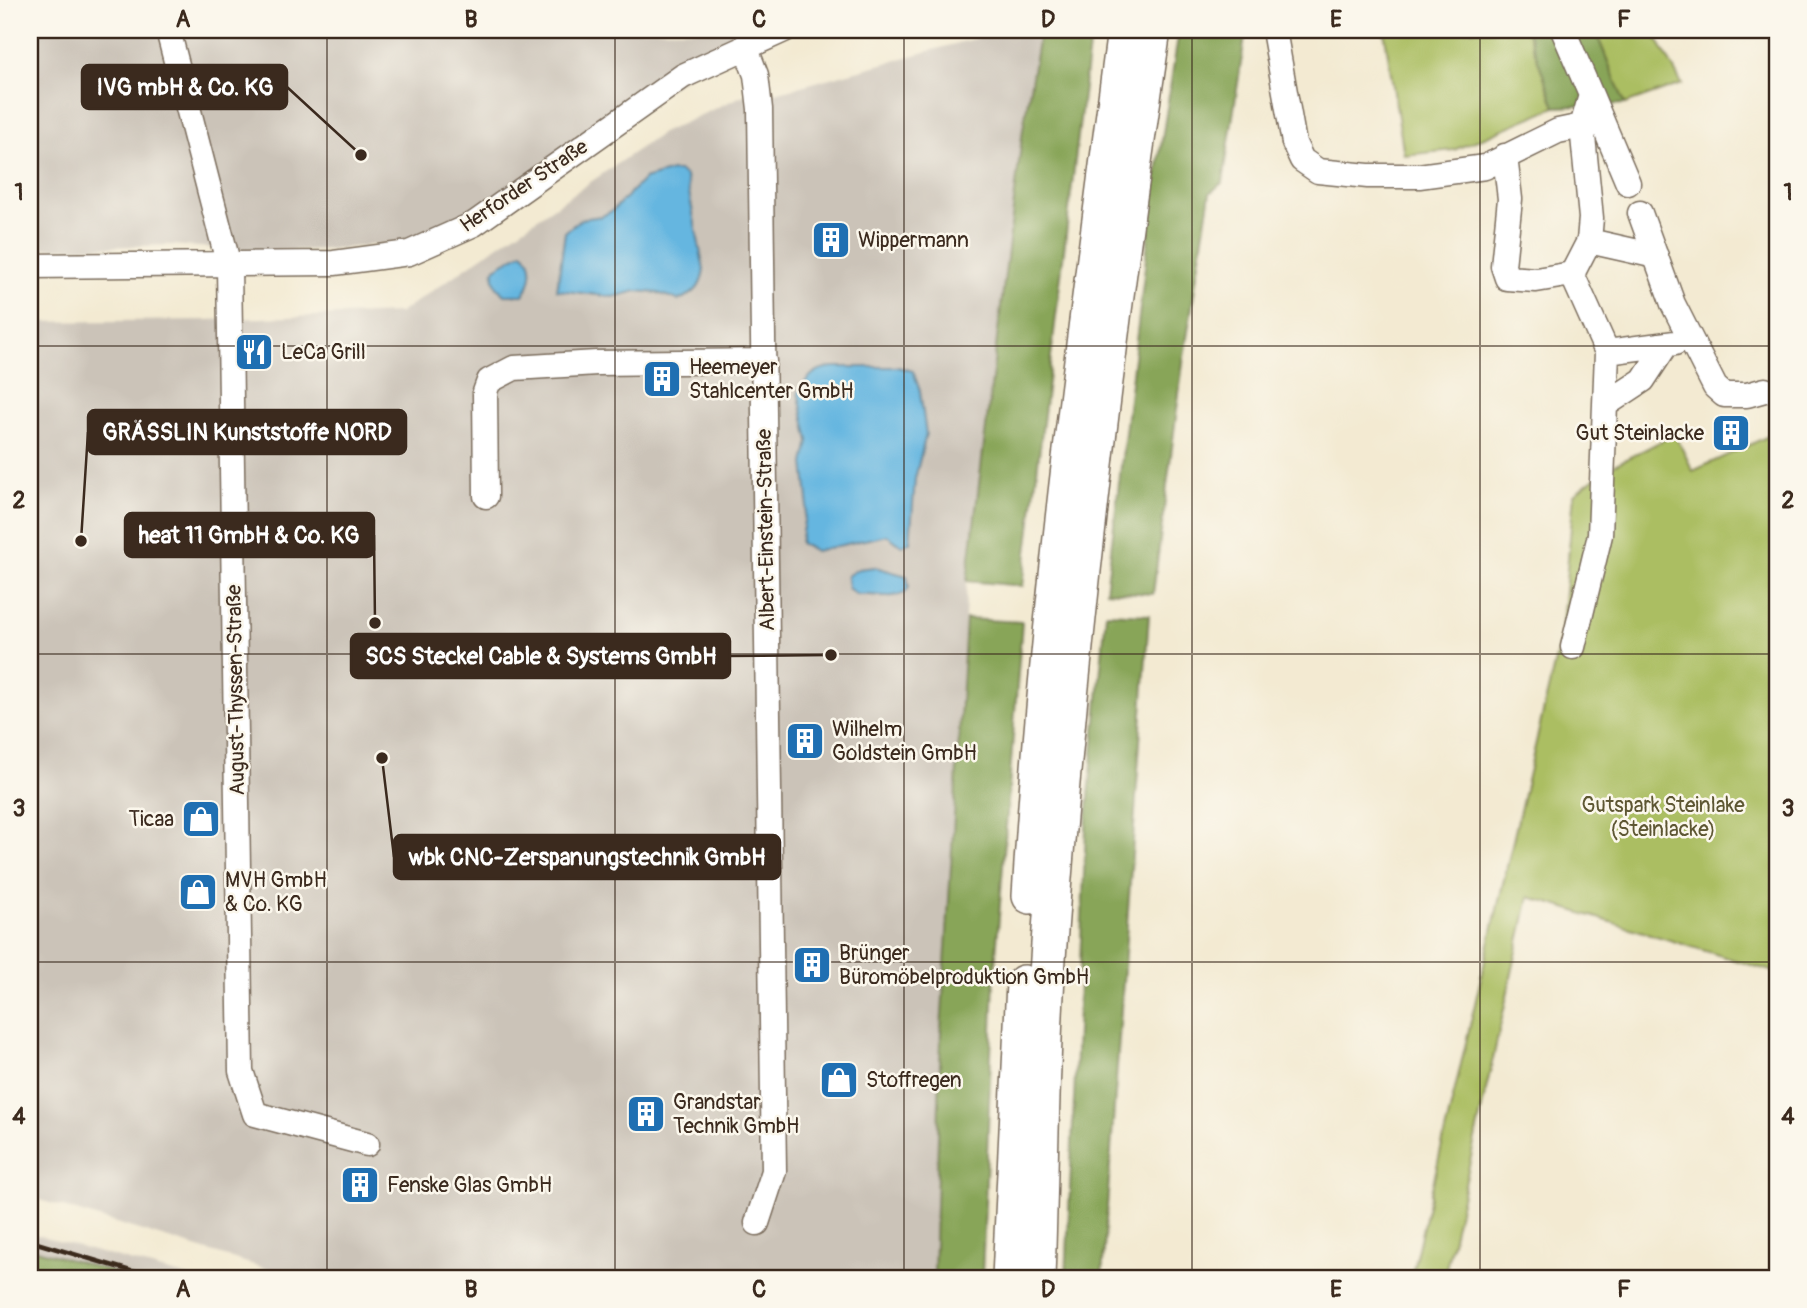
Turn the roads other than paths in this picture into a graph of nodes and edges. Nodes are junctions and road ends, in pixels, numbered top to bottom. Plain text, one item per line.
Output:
1 (168, 30) edge
2 (784, 30) edge
3 (1125, 30) edge
4 (1153, 30) edge
5 (1274, 30) edge
6 (1563, 30) edge
7 (745, 46) junction
8 (1591, 95) junction
9 (1582, 126) junction
10 (1505, 156) junction
11 (1628, 183) dead end
12 (1640, 213) dead end
13 (1589, 241) junction
14 (1656, 256) junction
15 (30, 266) edge
16 (229, 266) junction
17 (1572, 274) junction
18 (1691, 340) junction
19 (1666, 345) junction
20 (1607, 352) junction
21 (764, 361) junction
22 (1765, 390) dead end
23 (1605, 404) junction
24 (486, 496) dead end
25 (1573, 647) dead end
26 (367, 1144) dead end
27 (757, 1223) dead end
28 (1010, 1278) edge
29 (1037, 1278) edge

1 - 16 street, August-Thyssen-Straße
2 - 7 street, Herforder Straße
3 - 28 highway
4 - 29 highway
5 - 10 street
6 - 8 street
7 - 16 street, Herforder Straße
7 - 21 street, Albert-Einstein-Straße
8 - 9 street
8 - 11 street
9 - 10 street
9 - 13 street
10 - 17 street
12 - 14 street
13 - 14 street
13 - 17 street
14 - 18 street
15 - 16 street, Herforder Straße
16 - 26 street, August-Thyssen-Straße
17 - 20 street
18 - 19 street
18 - 22 street
19 - 20 street
19 - 23 street
20 - 23 street
21 - 24 street
21 - 27 street, Albert-Einstein-Straße
23 - 25 street

